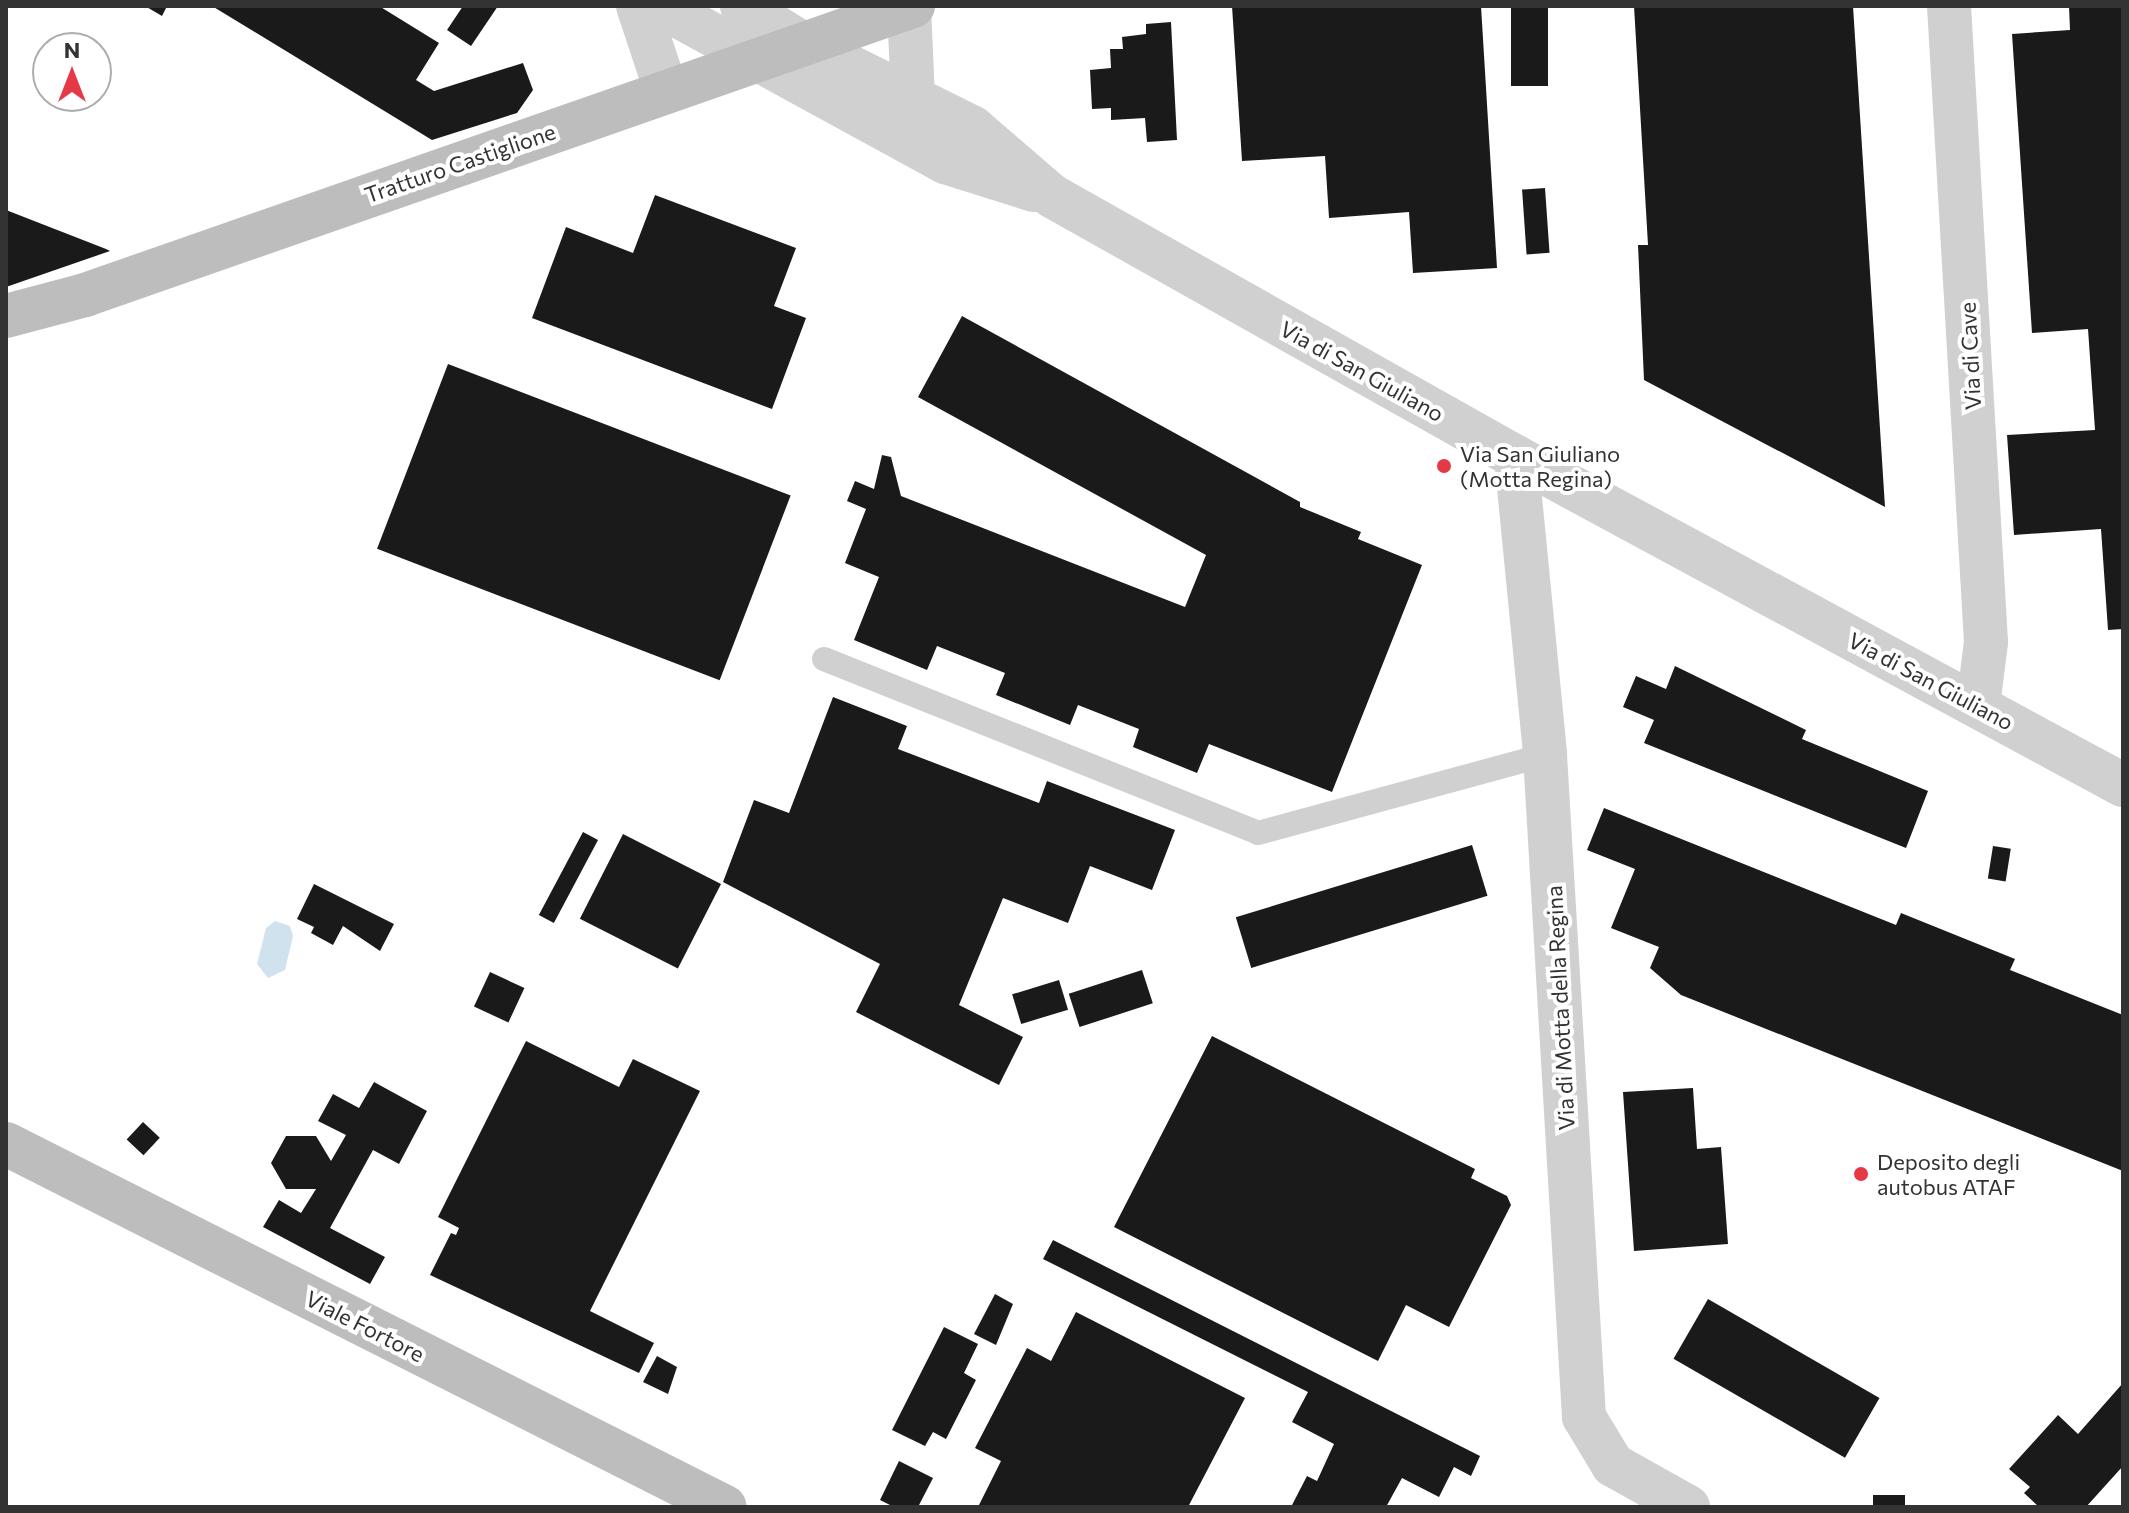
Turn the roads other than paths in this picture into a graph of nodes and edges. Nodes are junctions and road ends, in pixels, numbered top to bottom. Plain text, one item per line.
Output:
1 (638, 6) edge
2 (660, 6) edge
3 (742, 6) edge
4 (1949, 6) edge
5 (911, 7) edge
6 (822, 25) edge
7 (751, 59) junction
8 (666, 90) junction
9 (913, 98) junction
10 (1052, 196) junction
11 (6, 316) edge
12 (1516, 457) junction
13 (824, 659) dead end
14 (1978, 706) junction
15 (1545, 755) junction
16 (2123, 785) edge
17 (6, 1144) edge
18 (725, 1507) edge
19 (1688, 1507) edge

1 - 8 street
2 - 7 street
3 - 6 street, Via di San Giuliano
4 - 14 street, Via di Cave
5 - 6 street, Tratturo Castiglione
5 - 9 street
6 - 7 street, Tratturo Castiglione
6 - 9 street, Via di San Giuliano
7 - 8 street, Tratturo Castiglione
7 - 10 street
8 - 11 street, Tratturo Castiglione
9 - 10 street, Via di San Giuliano
10 - 12 street, Via di San Giuliano
12 - 14 street, Via di San Giuliano
12 - 15 street, Via di Motta della Regina
13 - 15 lane
14 - 16 street, Via di San Giuliano
15 - 19 street, Via di Motta della Regina
17 - 18 street, Viale Fortore

